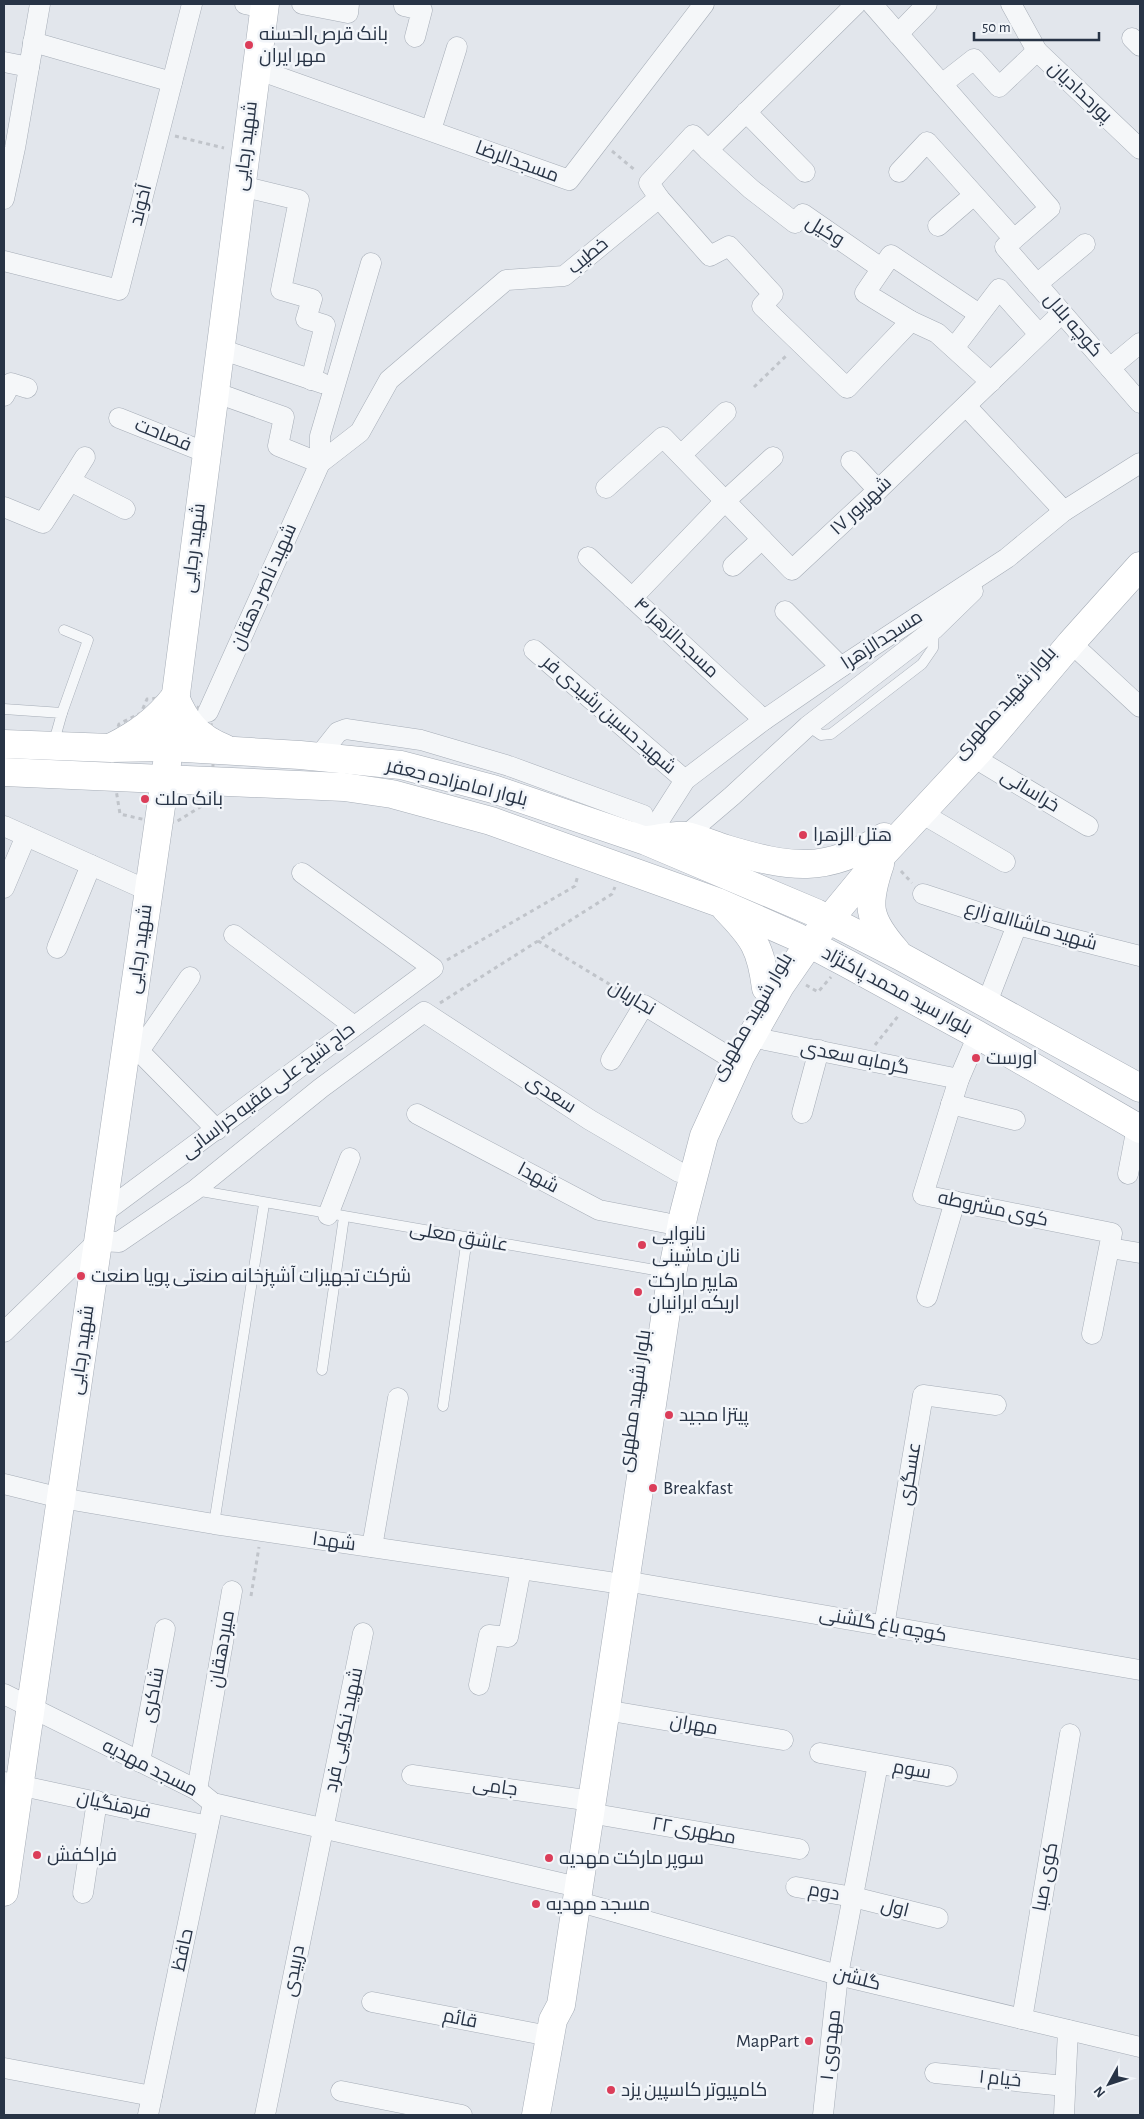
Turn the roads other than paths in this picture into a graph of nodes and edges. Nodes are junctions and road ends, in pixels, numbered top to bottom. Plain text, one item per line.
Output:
1 (40, 4) edge
2 (192, 4) edge
3 (302, 4) edge
4 (350, 4) edge
5 (404, 4) edge
6 (704, 4) edge
7 (856, 4) edge
8 (872, 4) edge
9 (926, 4) edge
10 (1011, 4) edge
11 (258, 5) edge
12 (898, 34) junction
13 (415, 37) dead end
14 (33, 42) junction
15 (457, 46) dead end
16 (1037, 51) junction
17 (4, 62) edge
18 (28, 67) junction
19 (256, 69) junction
20 (172, 82) junction
21 (942, 84) junction
22 (746, 112) junction
23 (432, 130) junction
24 (1137, 141) edge
25 (9, 146) edge
26 (708, 150) junction
27 (805, 172) dead end
28 (899, 172) dead end
29 (241, 186) junction
30 (654, 190) junction
31 (974, 195) junction
32 (4, 199) edge
33 (938, 226) dead end
34 (1010, 243) junction
35 (1085, 244) dead end
36 (4, 261) edge
37 (371, 263) dead end
38 (881, 268) junction
39 (1037, 284) junction
40 (1062, 313) junction
41 (979, 314) junction
42 (911, 321) junction
43 (1040, 334) junction
44 (1140, 343) edge
45 (954, 348) junction
46 (220, 349) junction
47 (1110, 368) junction
48 (310, 380) junction
49 (991, 382) junction
50 (333, 387) junction
51 (27, 388) dead end
52 (214, 392) junction
53 (4, 396) edge
54 (1140, 403) edge
55 (966, 406) junction
56 (726, 412) dead end
57 (119, 418) dead end
58 (206, 453) junction
59 (682, 456) junction
60 (85, 457) dead end
61 (773, 457) dead end
62 (851, 461) dead end
63 (320, 463) junction
64 (1140, 463) edge
65 (70, 482) junction
66 (606, 488) dead end
67 (878, 490) junction
68 (726, 501) junction
69 (4, 507) edge
70 (125, 509) dead end
71 (1064, 511) junction
72 (762, 539) junction
73 (1140, 548) edge
74 (588, 557) dead end
75 (1007, 558) junction
76 (733, 566) dead end
77 (1140, 566) edge
78 (632, 598) junction
79 (785, 611) dead end
80 (64, 630) dead end
81 (1071, 643) junction
82 (534, 650) dead end
83 (841, 667) junction
84 (175, 697) junction
85 (1140, 707) edge
86 (4, 709) edge
87 (208, 712) dead end
88 (62, 713) junction
89 (764, 720) junction
90 (4, 744) edge
91 (53, 746) junction
92 (168, 747) junction
93 (100, 748) junction
94 (228, 750) junction
95 (973, 757) junction
96 (4, 772) edge
97 (88, 776) junction
98 (121, 778) junction
99 (165, 780) junction
100 (685, 780) junction
101 (199, 781) junction
102 (921, 813) junction
103 (159, 823) junction
104 (4, 826) edge
105 (1088, 826) dead end
106 (26, 836) junction
107 (685, 836) junction
108 (646, 841) junction
109 (884, 845) junction
110 (1005, 862) dead end
111 (91, 865) junction
112 (302, 873) dead end
113 (4, 888) edge
114 (149, 890) junction
115 (923, 894) road end
116 (720, 903) junction
117 (823, 916) junction
118 (1017, 925) junction
119 (234, 935) dead end
120 (803, 940) junction
121 (57, 948) dead end
122 (900, 956) junction
123 (1140, 956) edge
124 (848, 964) junction
125 (190, 977) dead end
126 (773, 987) junction
127 (986, 1005) junction
128 (424, 1012) joint
129 (354, 1026) junction
130 (978, 1035) junction
131 (751, 1038) junction
132 (133, 1045) junction
133 (819, 1050) junction
134 (726, 1055) junction
135 (611, 1060) dead end
136 (959, 1079) junction
137 (1140, 1088) edge
138 (951, 1104) junction
139 (802, 1113) dead end
140 (418, 1114) dead end
141 (1015, 1120) dead end
142 (1139, 1128) edge
143 (217, 1130) junction
144 (350, 1158) dead end
145 (680, 1172) junction
146 (1128, 1174) dead end
147 (196, 1190) junction
148 (955, 1201) junction
149 (264, 1204) junction
150 (102, 1214) junction
151 (336, 1216) junction
152 (666, 1223) junction
153 (468, 1238) junction
154 (98, 1241) junction
155 (1111, 1241) junction
156 (1140, 1253) edge
157 (655, 1270) junction
158 (927, 1297) dead end
159 (4, 1332) edge
160 (1092, 1334) dead end
161 (322, 1370) dead end
162 (398, 1398) dead end
163 (996, 1405) dead end
164 (443, 1406) dead end
165 (4, 1484) edge
166 (61, 1498) junction
167 (214, 1524) junction
168 (372, 1548) junction
169 (521, 1569) junction
170 (617, 1581) junction
171 (232, 1591) road end
172 (884, 1626) junction
173 (165, 1629) dead end
174 (364, 1633) dead end
175 (1140, 1670) edge
176 (479, 1685) dead end
177 (4, 1694) edge
178 (30, 1707) junction
179 (605, 1710) junction
180 (1070, 1734) dead end
181 (783, 1740) dead end
182 (820, 1753) dead end
183 (140, 1762) junction
184 (878, 1764) junction
185 (412, 1775) dead end
186 (947, 1776) dead end
187 (12, 1783) edge
188 (197, 1790) junction
189 (97, 1801) junction
190 (213, 1803) junction
191 (583, 1806) junction
192 (208, 1826) junction
193 (324, 1827) junction
194 (799, 1849) dead end
195 (796, 1887) dead end
196 (4, 1892) edge
197 (571, 1892) junction
198 (83, 1893) dead end
199 (853, 1897) junction
200 (938, 1918) dead end
201 (838, 1975) junction
202 (372, 2002) dead end
203 (1022, 2019) junction
204 (551, 2028) junction
205 (1068, 2030) junction
206 (1140, 2048) edge
207 (4, 2068) edge
208 (935, 2072) dead end
209 (1065, 2086) junction
210 (341, 2091) dead end
211 (150, 2106) edge
212 (265, 2115) edge
213 (462, 2115) edge
214 (536, 2115) edge
215 (824, 2115) edge
216 (1064, 2115) edge

1 - 14 street
2 - 20 street, آخوند
3 - 4 street
5 - 13 street
6 - 23 street, مسجدالرضا
7 - 22 street
8 - 12 street
9 - 12 street
10 - 16 street, پورحدادیان
11 - 19 main road, شهید رجایی
12 - 21 street
14 - 18 street
14 - 20 street
15 - 23 street
16 - 21 street
16 - 24 street, پورحدادیان
17 - 18 street
18 - 25 street
19 - 23 street, مسجدالرضا
19 - 29 main road, شهید رجایی
20 - 36 street, آخوند
21 - 34 street
22 - 26 street
22 - 27 street
25 - 32 street
26 - 30 street, خطیب
26 - 38 street, وکیل
28 - 31 street, کوچه بلال
29 - 46 main road, شهید رجایی
29 - 48 street
30 - 42 street
30 - 63 street, خطیب
31 - 33 street
31 - 34 street, کوچه بلال
34 - 39 street, کوچه بلال
35 - 39 street
37 - 50 street
38 - 41 street
38 - 42 street
39 - 40 street, کوچه بلال
40 - 43 street, ۱۷ شهریور
40 - 47 street, کوچه بلال
41 - 43 street
41 - 45 street
42 - 45 street
43 - 49 street, ۱۷ شهریور
44 - 47 street
45 - 49 street
46 - 48 street
46 - 52 main road, شهید رجایی
47 - 54 street, کوچه بلال
48 - 50 street
49 - 55 street, ۱۷ شهریور
50 - 63 street
51 - 53 street
52 - 58 main road, شهید رجایی
52 - 63 street
55 - 67 street, ۱۷ شهریور
55 - 71 street
56 - 59 street
57 - 58 street, فصاحت
58 - 84 main road, شهید رجایی
59 - 66 street, ۱۷ شهریور
59 - 68 street, ۱۷ شهریور
60 - 65 street
61 - 68 street
62 - 67 street
63 - 87 street, شهید ناصر دهقان
64 - 71 street, مسجدالزهرا
65 - 69 street
65 - 70 street
67 - 72 street, ۱۷ شهریور
68 - 72 street, ۱۷ شهریور
68 - 78 street
71 - 75 street, مسجدالزهرا
72 - 76 street
73 - 109 main road, بلوار شهید مطهری
74 - 78 street, مسجدالزهرا ۴
75 - 83 street, مسجدالزهرا
75 - 107 street
77 - 81 main road, بلوار شهید مطهری
78 - 89 street, مسجدالزهرا ۴
79 - 83 street
80 - 88 lane
81 - 85 street
81 - 95 main road, بلوار شهید مطهری
82 - 100 street, شهید حسین رشیدی فر
83 - 89 street, مسجدالزهرا
84 - 92 main road, شهید رجایی
84 - 93 main road
84 - 94 main road
86 - 88 lane
88 - 91 lane
89 - 100 street, مسجدالزهرا
90 - 91 main road, بلوار امامزاده جعفر
91 - 93 main road, بلوار امامزاده جعفر
92 - 93 main road, بلوار امامزاده جعفر
92 - 94 main road, بلوار امامزاده جعفر
92 - 99 main road, شهید رجایی
93 - 97 main road
94 - 108 main road, بلوار امامزاده جعفر
95 - 102 main road, بلوار شهید مطهری
95 - 105 street, خراسانی
96 - 97 main road, بلوار امامزاده جعفر
97 - 98 main road, بلوار امامزاده جعفر
98 - 99 main road, بلوار امامزاده جعفر
98 - 103 main road
99 - 101 main road, بلوار امامزاده جعفر
99 - 103 main road, شهید رجایی
100 - 108 street, مسجدالزهرا
101 - 103 main road
101 - 116 main road, بلوار امامزاده جعفر
102 - 109 main road, بلوار شهید مطهری
102 - 110 street
103 - 114 main road, شهید رجایی
104 - 106 street
106 - 111 street
106 - 113 street
107 - 108 main road
107 - 109 main road
108 - 117 main road, بلوار امامزاده جعفر
109 - 117 main road, بلوار شهید مطهری
109 - 122 main road
111 - 114 street
111 - 121 street
112 - 129 street, حاج شیخ علی فقیه خراسانی
114 - 132 main road, شهید رجایی
115 - 118 street, شهید ماشااله زارع
116 - 120 main road, بلوار امامزاده جعفر
116 - 126 main road
117 - 120 main road, بلوار شهید مطهری
117 - 122 main road, بلوار سید محمد پاکنژاد
118 - 123 street, شهید ماشااله زارع
118 - 127 street
119 - 129 street
120 - 124 main road, بلوار سید محمد پاکنژاد
120 - 126 main road, بلوار شهید مطهری
122 - 127 main road, بلوار سید محمد پاکنژاد
124 - 126 main road
124 - 130 main road, بلوار سید محمد پاکنژاد
125 - 132 street
126 - 131 main road, بلوار شهید مطهری
126 - 134 main road, بلوار شهید مطهری
127 - 137 main road, بلوار سید محمد پاکنژاد
128 - 145 street, سعدی
128 - 147 street, حاج شیخ علی فقیه خراسانی
129 - 143 street, حاج شیخ علی فقیه خراسانی
130 - 136 street, کوی مشروطه
130 - 142 main road, بلوار سید محمد پاکنژاد
131 - 133 street, گرمابه سعدی
131 - 170 main road, بلوار شهید مطهری
132 - 143 street
132 - 150 main road, شهید رجایی
133 - 136 street, گرمابه سعدی
133 - 139 street
134 - 135 street, نجاریان
134 - 145 main road, بلوار شهید مطهری
136 - 138 street, کوی مشروطه
138 - 141 street
138 - 148 street, کوی مشروطه
140 - 152 street, شهدا
142 - 146 street
143 - 150 street, حاج شیخ علی فقیه خراسانی
144 - 151 street
145 - 152 main road, بلوار شهید مطهری
147 - 149 lane, عاشق معلی
147 - 154 street, حاج شیخ علی فقیه خراسانی
148 - 155 street, کوی مشروطه
148 - 158 street
149 - 151 lane, عاشق معلی
149 - 167 lane
150 - 154 main road, شهید رجایی
151 - 153 lane, عاشق معلی
151 - 161 lane
152 - 157 main road, بلوار شهید مطهری
153 - 157 lane, عاشق معلی
153 - 164 lane
154 - 159 street
154 - 166 main road, شهید رجایی
155 - 156 street, کوی مشروطه
155 - 160 street
157 - 170 main road, بلوار شهید مطهری
162 - 168 street
163 - 172 street, عسگری
165 - 166 street, شهدا
166 - 167 street, شهدا
166 - 178 main road, شهید رجایی
167 - 168 street, شهدا
168 - 169 street, شهدا
169 - 170 street, شهدا
169 - 176 street
170 - 172 street, کوچه باغ گلشنی
170 - 179 main road, بلوار شهید مطهری
170 - 191 main road, بلوار شهید مطهری
171 - 188 street, میردهقان
172 - 175 street, کوچه باغ گلشنی
173 - 183 street, شاکری
174 - 193 street, شهید نکویی فرد
177 - 178 street, مسجد مهدیه
178 - 183 street, مسجد مهدیه
178 - 187 main road, شهید رجایی
179 - 181 street, مهران
179 - 191 main road, بلوار شهید مطهری
180 - 203 street, کوی صبا
182 - 184 street, سوم
183 - 188 street, مسجد مهدیه
184 - 186 street, سوم
184 - 199 street, مهدوی ۱
185 - 191 street, جامی
187 - 189 street, فرهنگیان
187 - 196 main road, شهید رجایی
188 - 190 street, مسجد مهدیه
189 - 192 street, فرهنگیان
189 - 198 street
190 - 192 street, حافظ
190 - 193 street, مسجد مهدیه
191 - 194 street, مطهری ۲۲
191 - 197 main road, بلوار شهید مطهری
192 - 211 street, حافظ
193 - 197 street, مسجد مهدیه
193 - 212 street, دربیدی
195 - 199 street, دوم
197 - 201 street, گلشن
197 - 204 main road, بلوار شهید مطهری
199 - 200 street, اول
199 - 201 street, مهدوی ۱
201 - 203 street, گلشن
201 - 215 street, مهدوی ۱
202 - 204 street, قائم
203 - 205 street, گلشن
204 - 214 main road, بلوار شهید مطهری
205 - 206 street, گلشن
205 - 209 street
207 - 211 street, حافظ
208 - 209 street, خیام ۱
209 - 216 street
210 - 213 street

